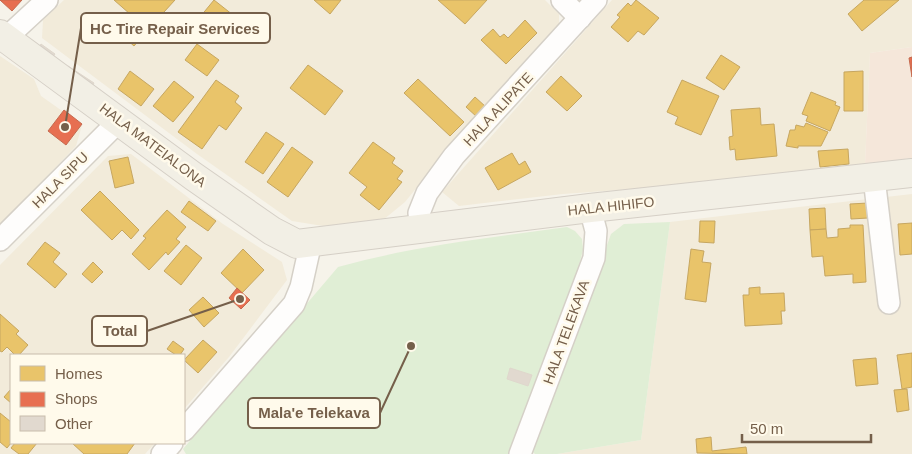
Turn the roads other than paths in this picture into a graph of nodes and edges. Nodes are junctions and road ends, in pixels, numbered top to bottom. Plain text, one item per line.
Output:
1 (46, 0) edge
2 (562, 0) edge
3 (596, 0) edge
4 (580, 18) junction
5 (3, 36) edge
6 (120, 120) junction
7 (912, 173) edge
8 (874, 178) junction
9 (590, 208) junction
10 (421, 228) junction
11 (0, 240) edge
12 (311, 242) junction
13 (888, 303) dead end
14 (185, 429) edge
15 (520, 454) edge

1 - 5 street
2 - 4 street
3 - 4 street, HALA ALIPATE
4 - 10 street, HALA ALIPATE
5 - 6 main road, HALA MATEIALONA
6 - 11 street, HALA SIPU
6 - 12 main road, HALA MATEIALONA
7 - 8 main road, HALA HIHIFO
8 - 9 main road, HALA HIHIFO
8 - 13 street
9 - 10 main road, HALA HIHIFO
9 - 15 street, HALA TELEKAVA
10 - 12 main road, HALA HIHIFO
12 - 14 street

